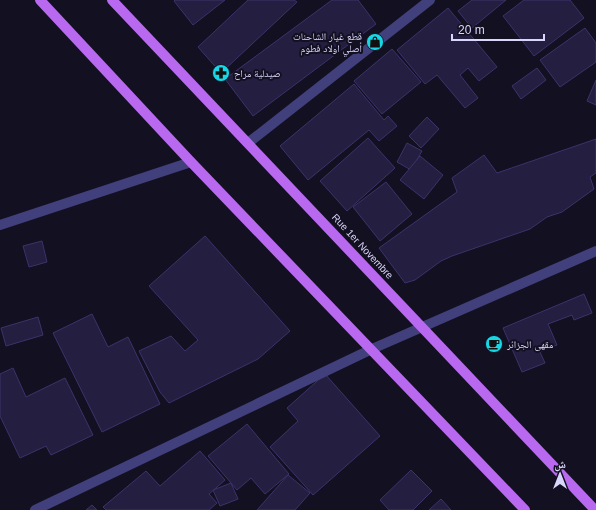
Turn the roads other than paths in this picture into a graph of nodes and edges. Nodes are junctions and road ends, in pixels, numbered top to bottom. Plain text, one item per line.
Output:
1 (40, 0) edge
2 (112, 0) edge
3 (430, 0) edge
4 (248, 143) junction
5 (191, 162) junction
6 (0, 224) edge
7 (596, 251) edge
8 (422, 327) junction
9 (372, 349) junction
10 (35, 510) edge
11 (525, 510) edge
12 (595, 510) edge

1 - 5 main road
2 - 4 main road, Rue 1er Novembre
3 - 4 street
4 - 8 main road, Rue 1er Novembre
5 - 6 street
5 - 9 main road
7 - 8 street
8 - 9 street
8 - 12 main road, Rue 1er Novembre
9 - 10 street
9 - 11 main road

